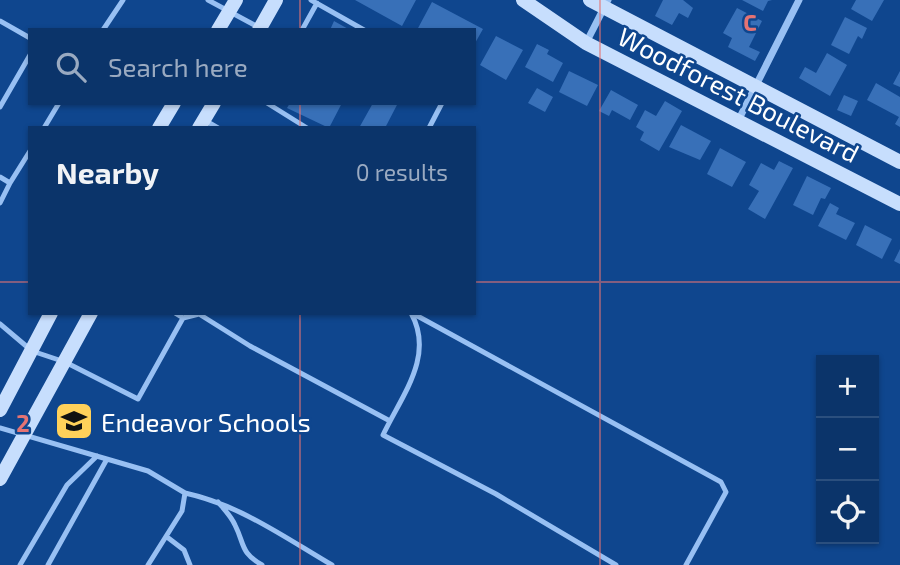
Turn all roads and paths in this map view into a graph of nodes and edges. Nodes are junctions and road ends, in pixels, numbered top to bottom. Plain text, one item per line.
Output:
1 (123, 0) edge
2 (208, 0) edge
3 (276, 0) edge
4 (523, 0) edge
5 (590, 0) edge
6 (799, 0) edge
7 (314, 2) edge
8 (606, 5) edge
9 (233, 6) edge
10 (0, 21) edge
11 (104, 28) edge
12 (219, 28) edge
13 (259, 28) edge
14 (261, 28) edge
15 (303, 28) edge
16 (360, 28) edge
17 (28, 37) edge
18 (586, 43) junction
19 (28, 58) edge
20 (755, 87) junction
21 (57, 105) edge
22 (173, 105) edge
23 (213, 105) edge
24 (270, 105) edge
25 (441, 105) edge
26 (0, 107) edge
27 (738, 121) junction
28 (201, 124) edge
29 (45, 126) edge
30 (160, 126) edge
31 (304, 126) edge
32 (430, 126) edge
33 (28, 154) edge
34 (900, 162) edge
35 (0, 177) edge
36 (10, 183) junction
37 (899, 202) edge
38 (0, 203) edge
39 (50, 315) edge
40 (90, 315) edge
41 (185, 315) edge
42 (202, 315) edge
43 (413, 315) edge
44 (416, 315) edge
45 (0, 324) edge
46 (32, 351) junction
47 (65, 362) junction
48 (0, 410) edge
49 (390, 421) junction
50 (0, 428) edge
51 (24, 435) junction
52 (97, 456) junction
53 (107, 459) junction
54 (0, 479) edge
55 (185, 494) junction
56 (216, 500) junction
57 (167, 537) junction
58 (20, 565) edge
59 (48, 565) edge
60 (148, 565) edge
61 (190, 565) edge
62 (262, 565) edge
63 (332, 565) edge
64 (617, 565) edge
65 (686, 565) edge

1 - 11 lane
2 - 9 lane
3 - 14 main road
4 - 18 main road, Woodforest Boulevard
5 - 8 main road, Woodforest Boulevard
6 - 20 street
7 - 15 lane
7 - 16 lane
8 - 18 street
8 - 20 main road, Woodforest Boulevard
9 - 12 main road
9 - 13 lane
10 - 17 lane
18 - 27 main road, Woodforest Boulevard
19 - 26 lane
20 - 27 street
20 - 34 main road, Woodforest Boulevard
21 - 29 lane
22 - 30 main road
23 - 28 main road
24 - 31 lane
25 - 32 lane
27 - 37 main road, Woodforest Boulevard
33 - 36 lane
35 - 36 lane
36 - 38 lane
39 - 46 main road
40 - 47 main road
41 - 47 lane
42 - 49 lane
43 - 49 lane
44 - 65 lane
45 - 46 lane
46 - 47 lane
46 - 48 main road
47 - 51 main road
49 - 64 lane
50 - 51 lane
51 - 52 lane
51 - 54 main road
52 - 53 lane
52 - 58 lane
53 - 55 lane
53 - 59 lane
55 - 56 lane
55 - 57 lane
56 - 62 lane
56 - 63 lane
57 - 60 lane
57 - 61 lane

